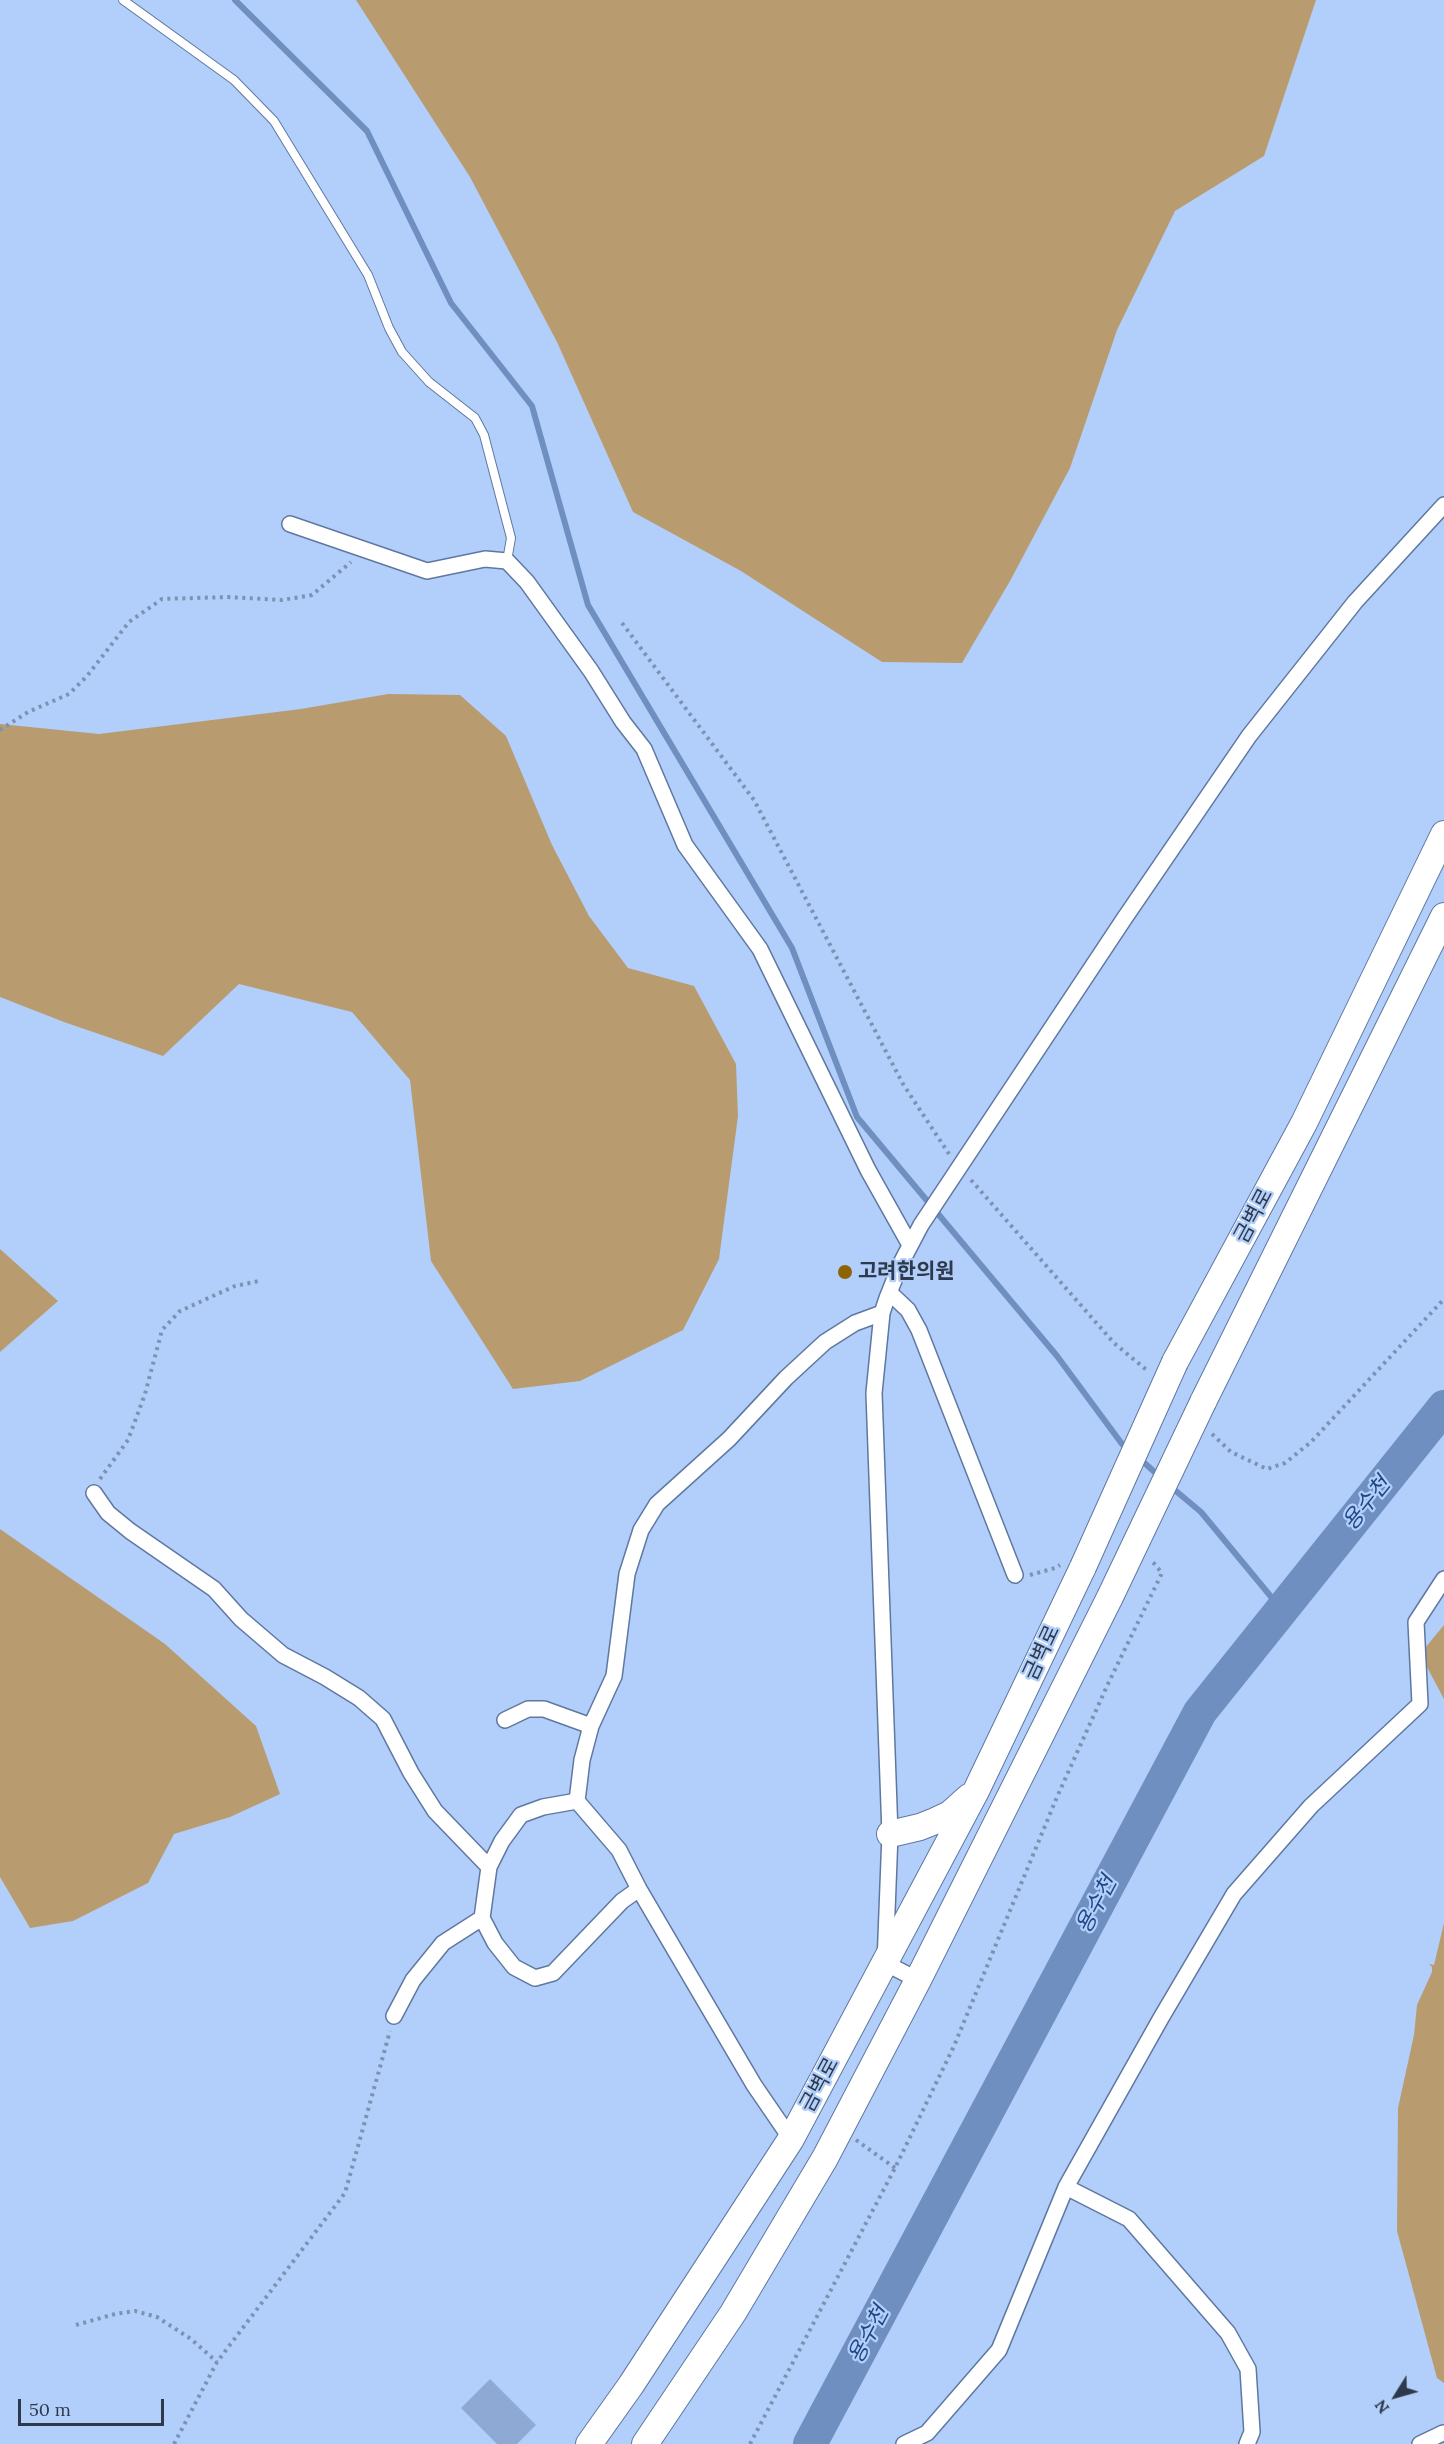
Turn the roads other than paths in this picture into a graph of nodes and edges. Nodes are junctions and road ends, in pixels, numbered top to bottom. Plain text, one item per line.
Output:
1 (123, 0) edge
2 (1444, 505) edge
3 (290, 524) dead end
4 (507, 561) junction
5 (1444, 834) edge
6 (1444, 916) edge
7 (910, 1245) junction
8 (890, 1293) junction
9 (882, 1313) junction
10 (94, 1493) road end
11 (1015, 1575) road end
12 (1444, 1579) edge
13 (505, 1720) dead end
14 (591, 1726) junction
15 (976, 1791) junction
16 (577, 1801) junction
17 (890, 1834) junction
18 (489, 1867) junction
19 (639, 1889) junction
20 (482, 1918) junction
21 (885, 1963) junction
22 (918, 1980) junction
23 (394, 2016) road end
24 (791, 2139) junction
25 (1066, 2187) junction
26 (1443, 2433) edge
27 (589, 2444) edge
28 (645, 2444) edge
29 (904, 2444) edge
30 (1247, 2444) edge
31 (1420, 2444) edge

1 - 4 lane
2 - 7 street
3 - 4 street
4 - 7 street
5 - 15 highway, 금벽로, bridge
6 - 22 highway, 금벽로, bridge
7 - 8 street
8 - 9 street
8 - 11 street
9 - 14 street
9 - 17 street
10 - 18 street
12 - 25 street
13 - 14 street
14 - 16 street
15 - 17 highway
15 - 21 highway, 금벽로
16 - 18 street
16 - 19 street
17 - 21 street
18 - 20 street
19 - 20 street
19 - 24 street
20 - 23 street
21 - 22 street
21 - 24 highway, 금벽로
22 - 28 highway, 금벽로
24 - 27 highway, 금벽로
25 - 29 street
25 - 30 street
26 - 31 street

